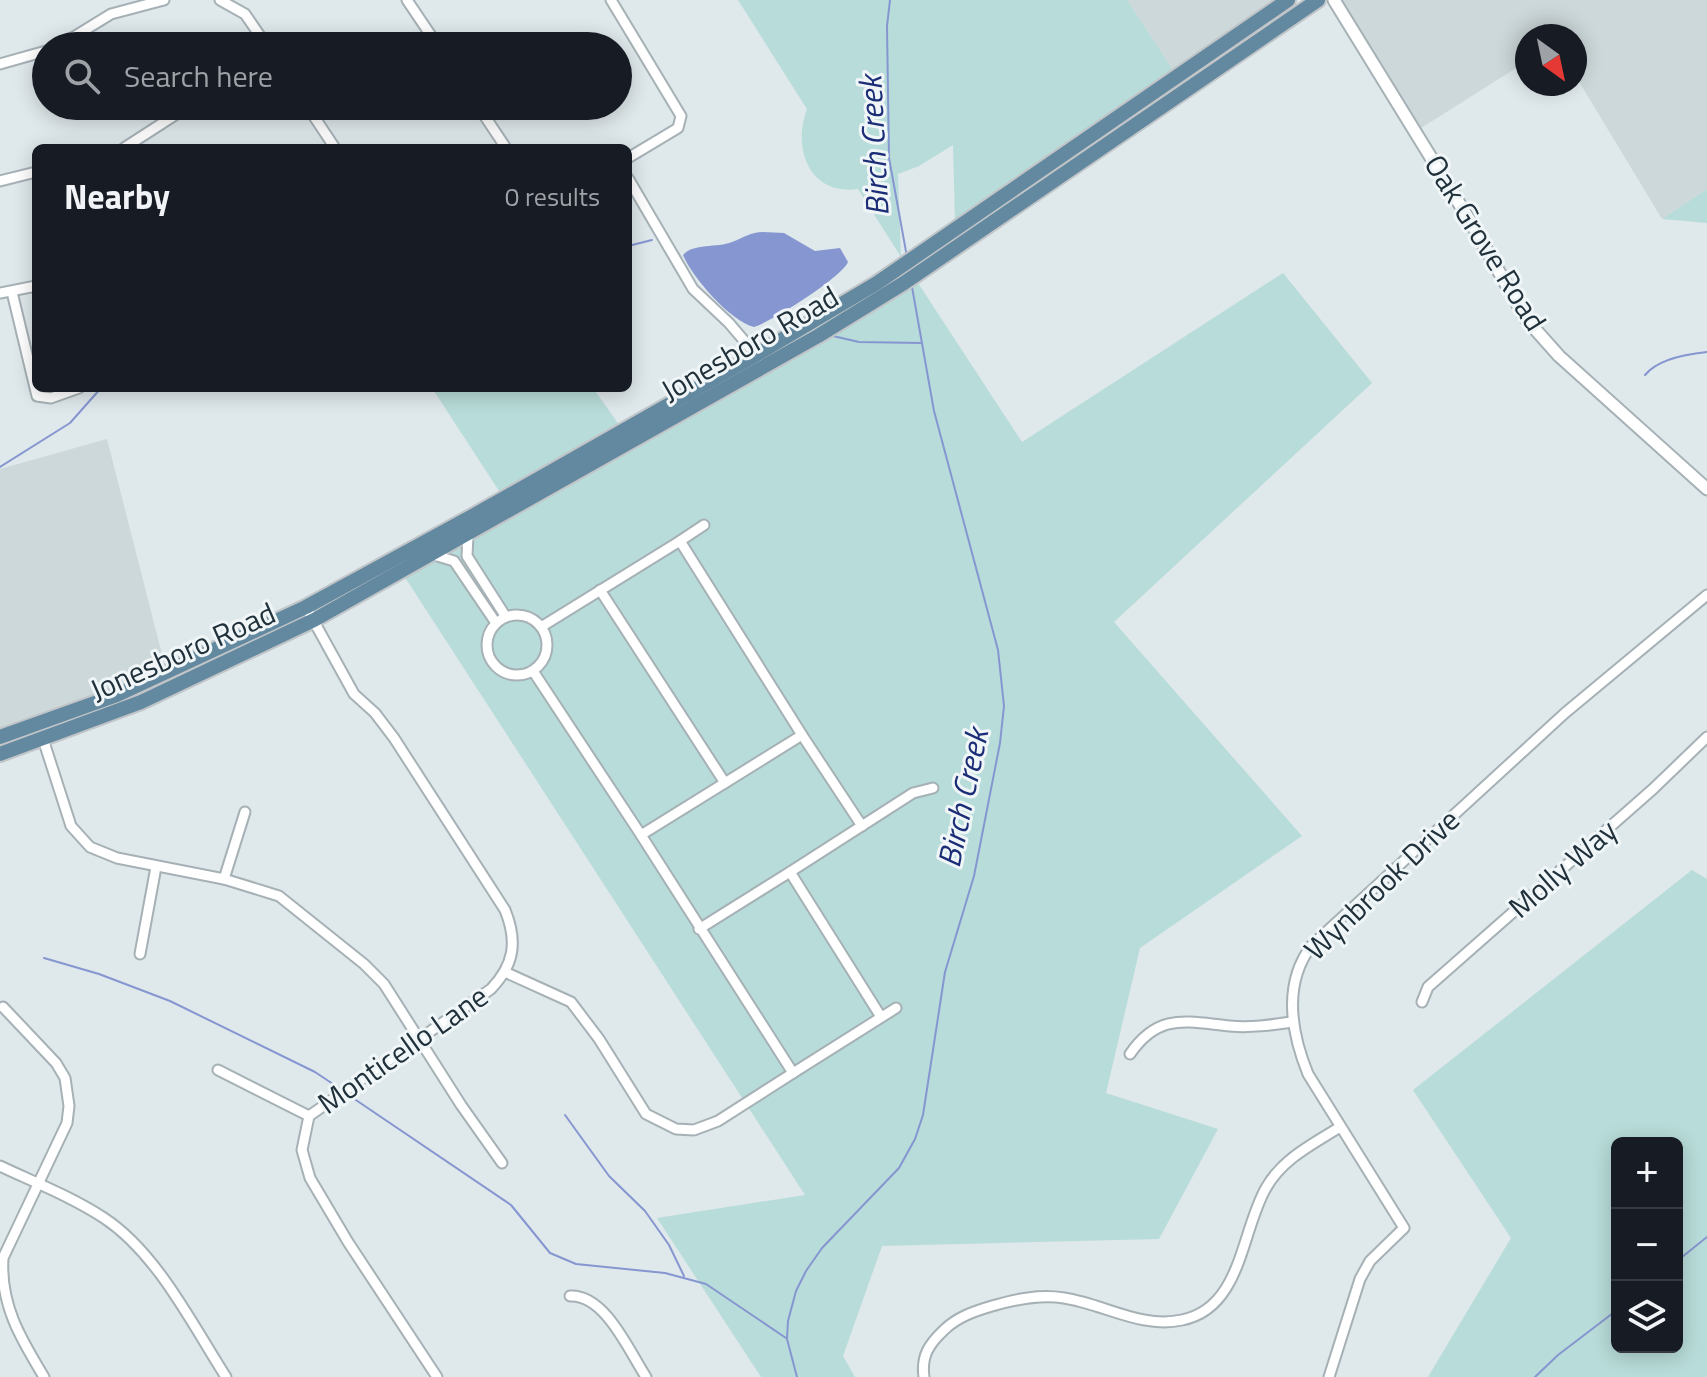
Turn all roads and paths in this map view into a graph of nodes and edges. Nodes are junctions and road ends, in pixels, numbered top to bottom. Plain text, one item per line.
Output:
1 (164, 0) edge
2 (220, 0) edge
3 (407, 0) edge
4 (611, 0) edge
5 (1288, 0) edge
6 (1318, 0) edge
7 (1334, 0) edge
8 (82, 32) edge
9 (257, 32) edge
10 (429, 32) edge
11 (630, 32) edge
12 (632, 35) edge
13 (32, 55) edge
14 (0, 64) edge
15 (167, 120) edge
16 (316, 120) edge
17 (487, 120) edge
18 (130, 144) edge
19 (331, 144) edge
20 (503, 144) edge
21 (632, 156) edge
22 (32, 173) edge
23 (0, 181) edge
24 (632, 185) edge
25 (32, 287) edge
26 (12, 292) junction
27 (0, 293) edge
28 (760, 361) junction
29 (32, 375) edge
30 (36, 392) edge
31 (68, 392) edge
32 (1707, 489) edge
33 (704, 525) dead end
34 (468, 535) junction
35 (680, 541) junction
36 (434, 555) junction
37 (600, 590) junction
38 (1707, 595) edge
39 (306, 607) junction
40 (314, 620) junction
41 (501, 620) junction
42 (541, 627) junction
43 (533, 671) junction
44 (802, 735) junction
45 (0, 737) edge
46 (1707, 737) edge
47 (43, 739) junction
48 (0, 754) edge
49 (725, 783) junction
50 (933, 788) dead end
51 (245, 812) dead end
52 (862, 826) junction
53 (641, 835) junction
54 (156, 867) junction
55 (790, 872) junction
56 (224, 879) junction
57 (699, 929) junction
58 (140, 954) dead end
59 (507, 973) junction
60 (1422, 1002) dead end
61 (3, 1007) dead end
62 (896, 1008) dead end
63 (881, 1017) junction
64 (1292, 1022) junction
65 (420, 1039) junction
66 (1130, 1054) dead end
67 (218, 1070) dead end
68 (793, 1073) junction
69 (309, 1116) junction
70 (1340, 1127) junction
71 (502, 1163) dead end
72 (0, 1166) edge
73 (37, 1183) junction
74 (570, 1296) dead end
75 (44, 1377) edge
76 (226, 1377) edge
77 (437, 1377) edge
78 (646, 1377) edge
79 (924, 1377) edge
80 (1329, 1377) edge

1 - 8 street
2 - 9 street
3 - 10 street
4 - 11 street
5 - 28 main road, Jonesboro Road
6 - 28 main road, Jonesboro Road
7 - 32 street, Oak Grove Road
12 - 21 street
13 - 14 street
15 - 18 street
16 - 19 street
17 - 20 street
22 - 23 street
24 - 28 street
25 - 26 street
26 - 27 street
26 - 29 street
28 - 34 main road, Jonesboro Road
28 - 39 main road, Jonesboro Road
30 - 31 street
33 - 35 street
34 - 36 main road, Jonesboro Road
34 - 41 street
35 - 37 street
35 - 44 street
36 - 40 main road, Jonesboro Road
36 - 41 street
37 - 42 street
37 - 49 street
38 - 64 street, Wynbrook Drive
39 - 40 street, Monticello Lane
39 - 45 main road, Jonesboro Road
40 - 47 main road, Jonesboro Road
40 - 59 street, Monticello Lane
41 - 42 street
41 - 43 street
42 - 43 street
43 - 53 street
44 - 49 street
44 - 52 street
46 - 60 street, Molly Way
47 - 48 main road, Jonesboro Road
47 - 54 street
49 - 53 street
50 - 52 street
51 - 56 street
52 - 55 street
53 - 57 street
54 - 56 street
54 - 58 street
55 - 57 street
55 - 63 street
56 - 65 street
57 - 68 street
59 - 65 street, Monticello Lane
59 - 68 street
61 - 73 street
62 - 63 street
63 - 68 street
64 - 66 street
64 - 70 street, Wynbrook Drive
65 - 69 street, Monticello Lane
65 - 71 street
67 - 69 street
69 - 77 street, Monticello Lane
70 - 79 street
70 - 80 street, Wynbrook Drive
72 - 73 street
73 - 75 street
73 - 76 street
74 - 78 street

